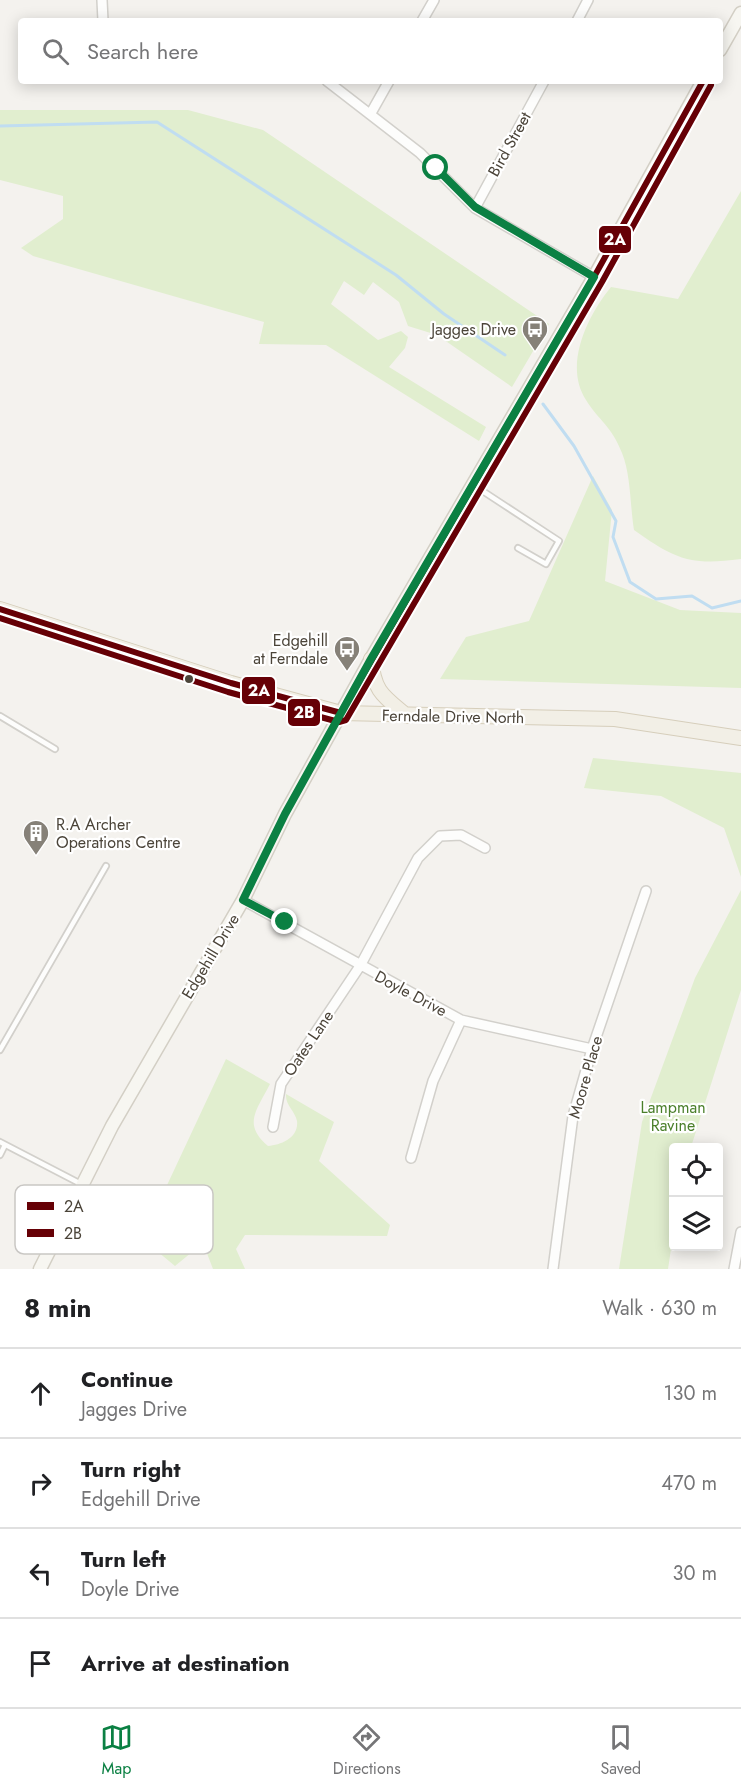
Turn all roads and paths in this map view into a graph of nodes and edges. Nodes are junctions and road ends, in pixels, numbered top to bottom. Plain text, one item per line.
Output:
1 (102, 0) edge
2 (434, 0) edge
3 (588, 0) edge
4 (741, 13) edge
5 (102, 18) edge
6 (424, 18) edge
7 (579, 18) edge
8 (723, 45) edge
9 (331, 84) edge
10 (387, 84) edge
11 (542, 84) edge
12 (701, 84) edge
13 (371, 113) junction
14 (475, 207) junction
15 (594, 277) junction
16 (472, 485) junction
17 (518, 548) dead end
18 (0, 609) edge
19 (371, 659) junction
20 (342, 713) junction
21 (0, 716) edge
22 (407, 716) junction
23 (741, 738) edge
24 (55, 749) dead end
25 (485, 848) dead end
26 (106, 867) dead end
27 (646, 891) dead end
28 (243, 900) junction
29 (360, 966) junction
30 (461, 1020) junction
31 (592, 1049) junction
32 (0, 1050) edge
33 (273, 1127) dead end
34 (3, 1144) edge
35 (0, 1155) edge
36 (411, 1158) dead end
37 (83, 1185) joint
38 (741, 1232) edge
39 (48, 1254) edge
40 (40, 1269) edge
41 (553, 1269) edge
42 (734, 1269) edge

1 - 5 street
2 - 6 street
3 - 7 street
4 - 8 street
9 - 13 street
10 - 13 street
11 - 14 street, Bird Street
12 - 15 street, Edgehill Drive
13 - 14 street
14 - 15 street
15 - 16 street, Edgehill Drive
16 - 17 lane
16 - 19 street, Edgehill Drive
18 - 20 main road, Ferndale Drive North
19 - 20 street, Edgehill Drive
19 - 22 main road
20 - 22 main road, Ferndale Drive North
20 - 28 street, Edgehill Drive
21 - 24 lane
22 - 23 main road, Ferndale Drive North
25 - 29 street, Oates Lane
26 - 32 lane
27 - 31 street, Moore Place
28 - 29 street, Doyle Drive
28 - 37 street, Edgehill Drive
29 - 30 street, Doyle Drive
29 - 33 street, Oates Lane
30 - 31 street, Doyle Drive
30 - 36 street
31 - 41 street, Moore Place
34 - 35 lane
34 - 37 lane
38 - 42 street
39 - 40 street, Edgehill Drive

